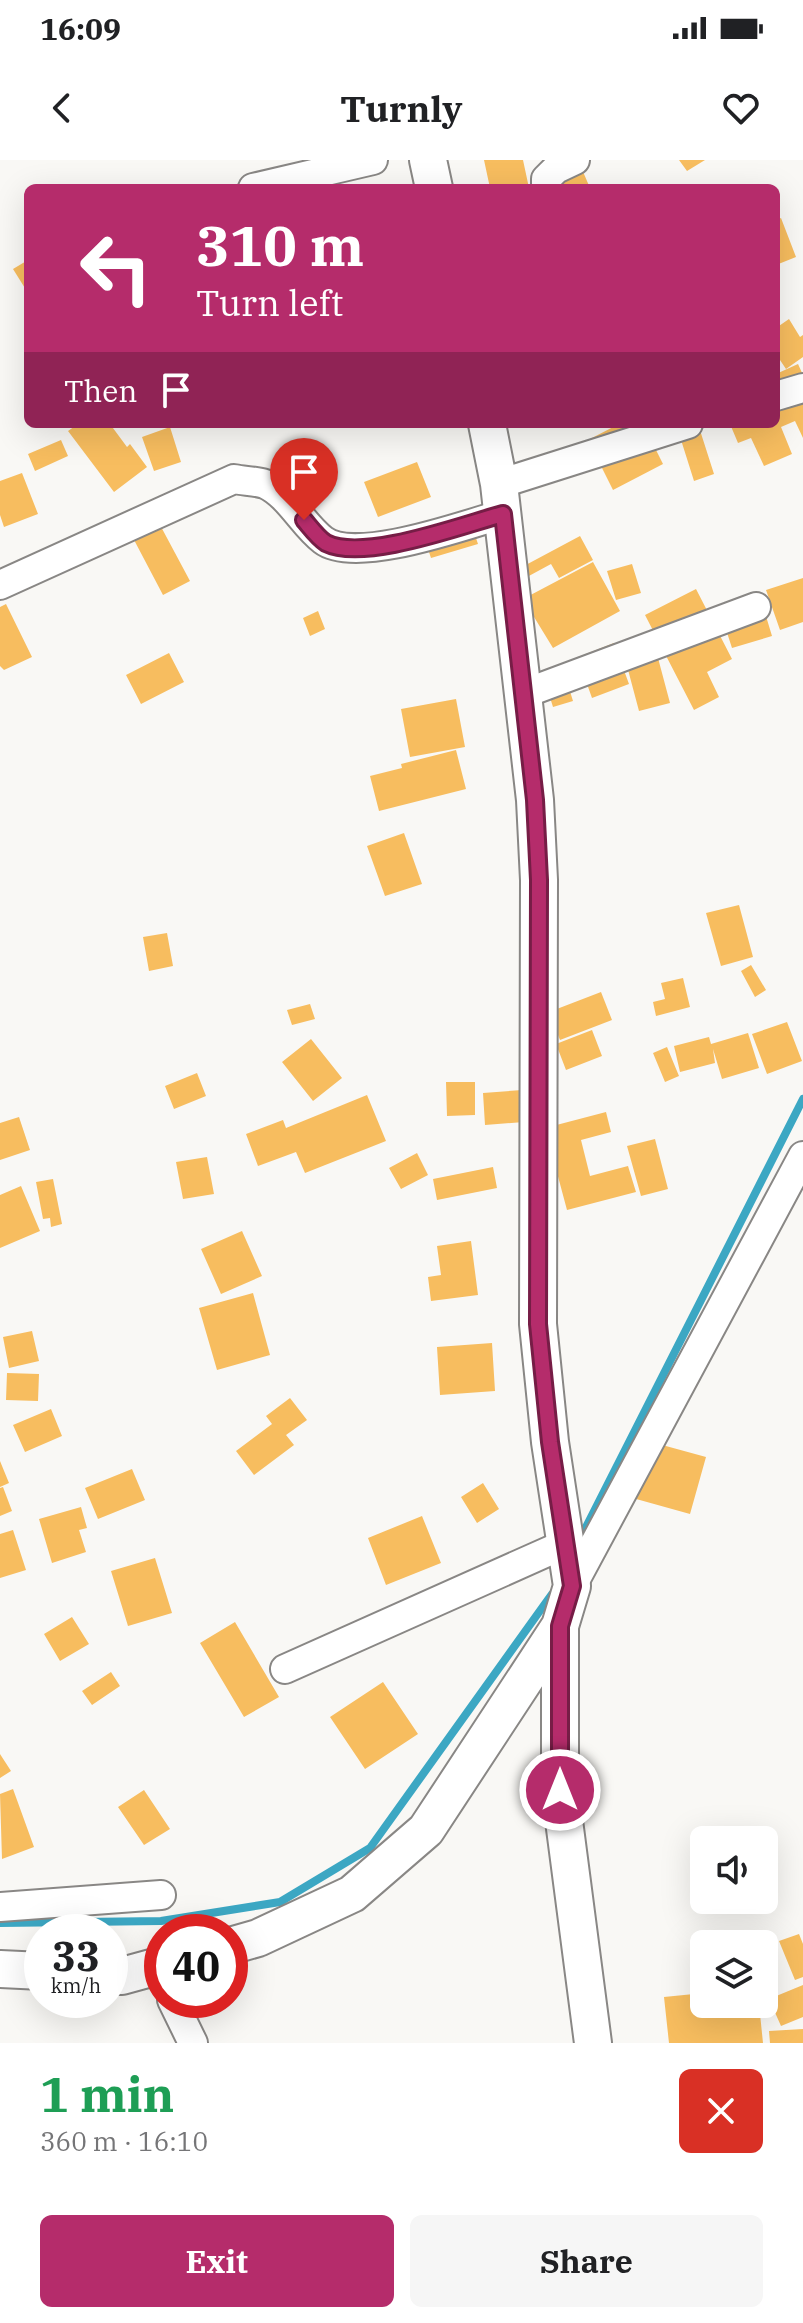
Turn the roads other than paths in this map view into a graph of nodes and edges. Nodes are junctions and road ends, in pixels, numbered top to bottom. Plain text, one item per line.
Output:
1 (373, 160) edge
2 (428, 160) edge
3 (575, 160) edge
4 (270, 184) edge
5 (433, 184) edge
6 (546, 184) edge
7 (803, 388) edge
8 (780, 395) edge
9 (488, 428) edge
10 (678, 428) edge
11 (501, 499) junction
12 (0, 585) edge
13 (756, 607) dead end
14 (523, 694) junction
15 (803, 1156) edge
16 (565, 1544) junction
17 (572, 1586) junction
18 (560, 1626) junction
19 (285, 1669) dead end
20 (161, 1895) dead end
21 (0, 1907) edge
22 (248, 1941) edge
23 (0, 1969) edge
24 (24, 1970) edge
25 (181, 2018) edge
26 (193, 2043) edge
27 (593, 2043) edge

1 - 4 street
2 - 5 street
3 - 6 street
7 - 8 street
9 - 11 street
10 - 11 street
11 - 12 street
11 - 14 street
13 - 14 street
14 - 16 street
15 - 17 street
16 - 17 street
16 - 19 street
17 - 18 street
18 - 22 street
18 - 27 street
20 - 21 street
23 - 24 street
25 - 26 street

